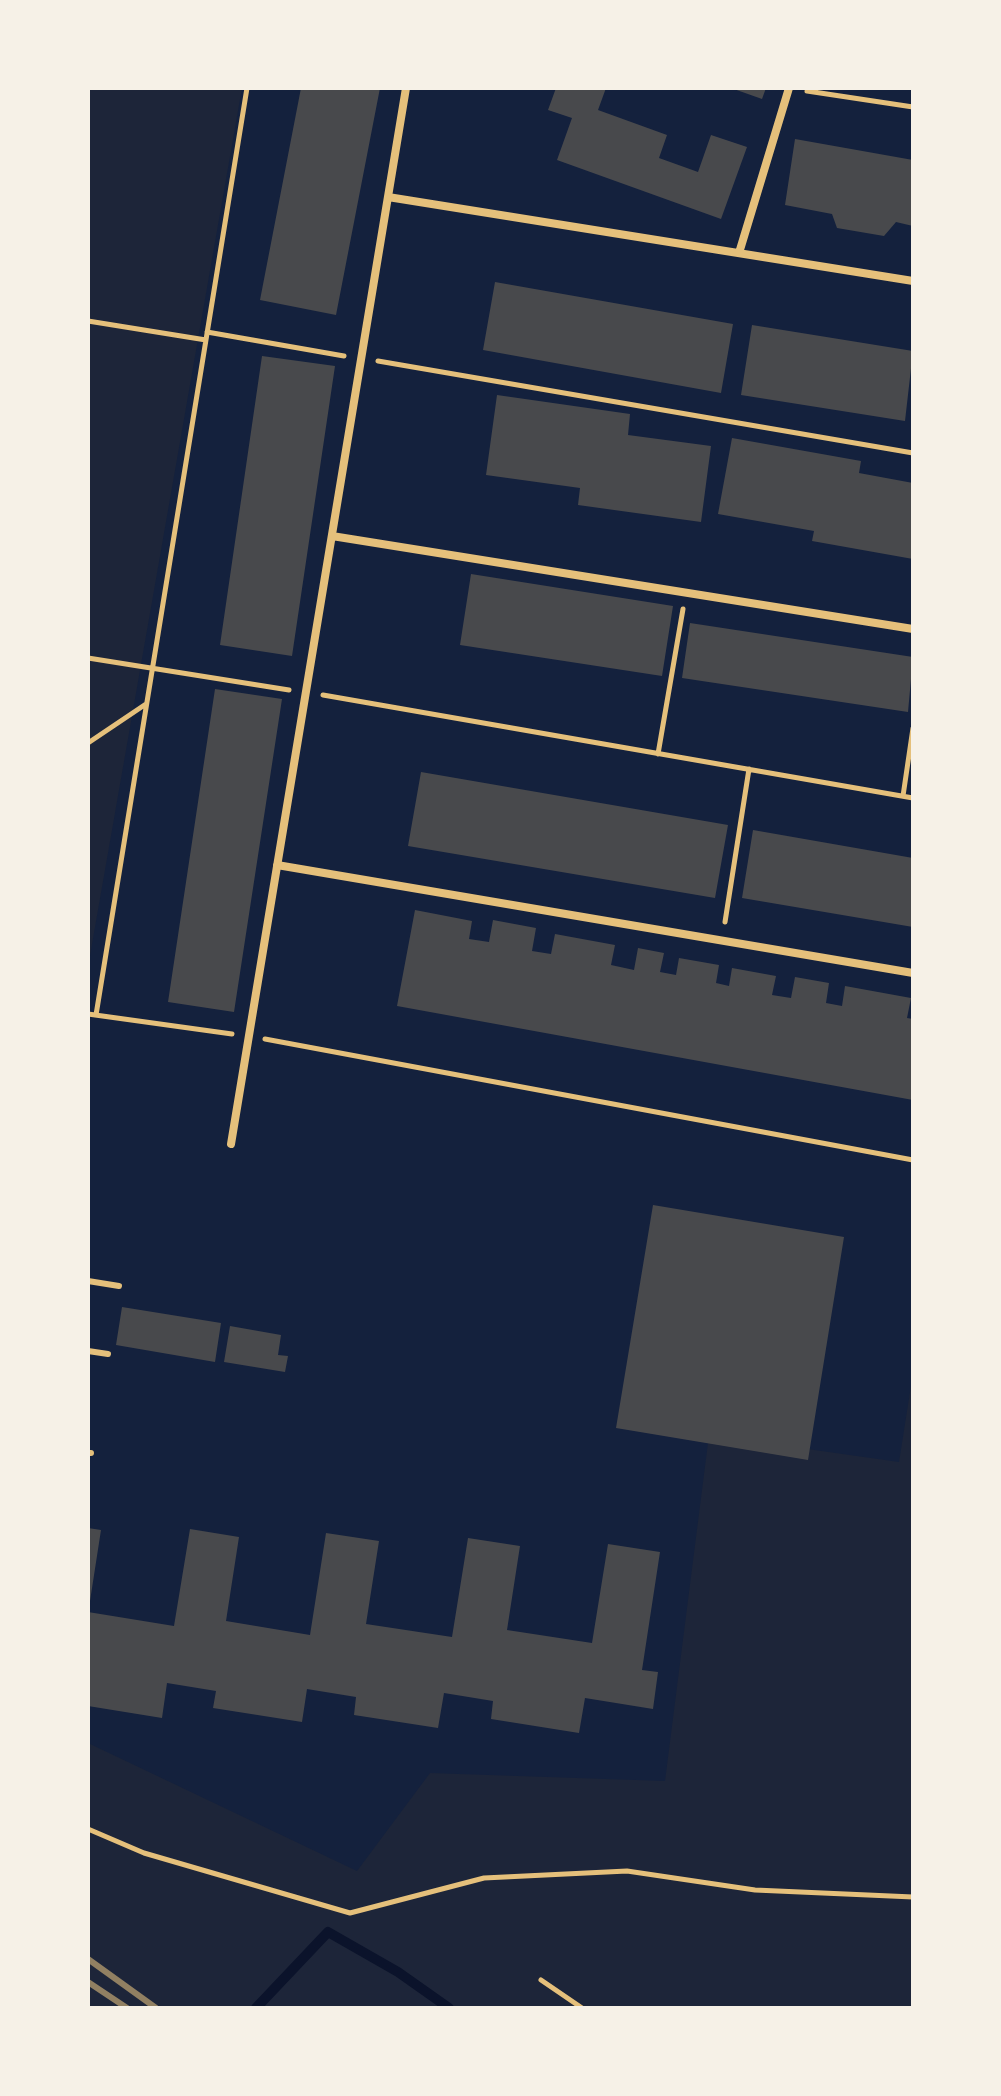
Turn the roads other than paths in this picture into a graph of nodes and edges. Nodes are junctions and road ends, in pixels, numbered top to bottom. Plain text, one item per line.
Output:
1 (406, 88) edge
2 (789, 88) edge
3 (388, 197) junction
4 (739, 253) junction
5 (913, 281) edge
6 (332, 536) junction
7 (913, 629) edge
8 (277, 865) junction
9 (913, 973) edge
10 (231, 1144) dead end
11 (88, 1281) edge
12 (119, 1286) dead end
13 (88, 1351) edge
14 (108, 1354) dead end

1 - 3 street
2 - 4 street
3 - 4 street
3 - 6 street
4 - 5 street
6 - 7 street
6 - 8 street
8 - 9 street
8 - 10 street
11 - 12 lane
13 - 14 lane

